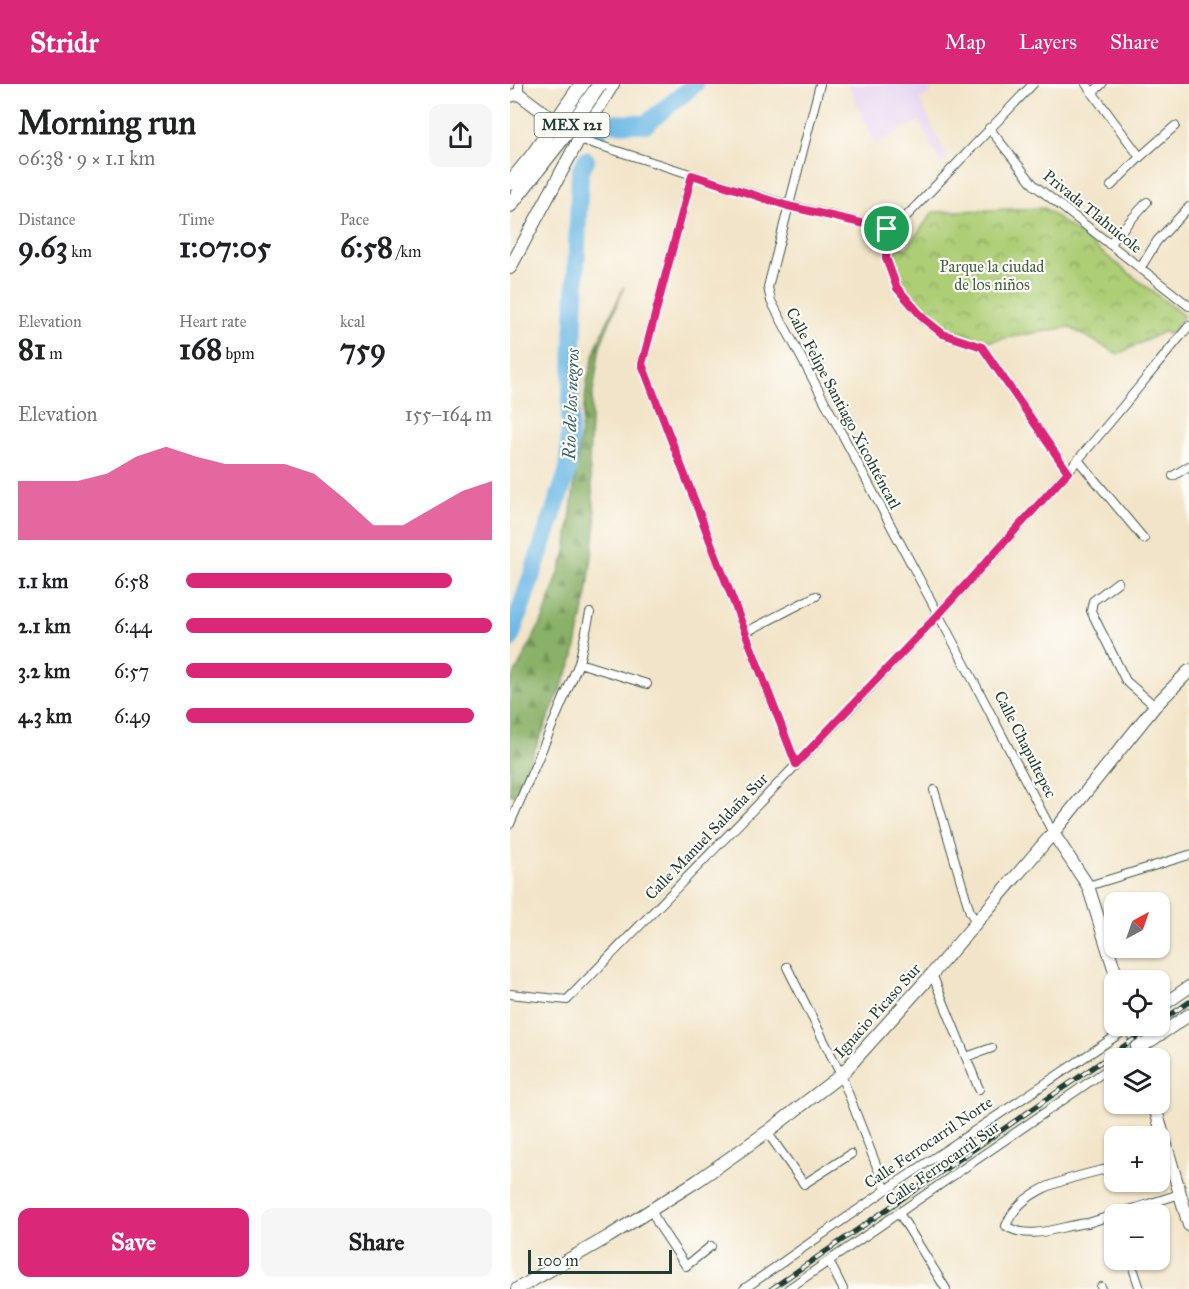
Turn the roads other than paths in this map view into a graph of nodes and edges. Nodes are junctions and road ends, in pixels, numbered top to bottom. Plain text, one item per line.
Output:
1 (582, 84) edge
2 (600, 84) edge
3 (613, 84) edge
4 (820, 84) edge
5 (1033, 84) edge
6 (1086, 84) edge
7 (1102, 84) edge
8 (516, 91) edge
9 (1092, 93) junction
10 (1175, 126) dead end
11 (989, 128) junction
12 (579, 139) junction
13 (1140, 157) junction
14 (537, 160) junction
15 (692, 175) junction
16 (510, 183) edge
17 (1111, 186) dead end
18 (1147, 202) dead end
19 (510, 205) edge
20 (788, 206) junction
21 (1189, 207) edge
22 (887, 229) junction
23 (1108, 244) junction
24 (510, 268) edge
25 (1140, 268) junction
26 (1189, 306) edge
27 (1189, 326) edge
28 (1078, 460) junction
29 (1189, 466) edge
30 (1068, 472) junction
31 (1173, 476) dead end
32 (1144, 539) dead end
33 (1118, 582) dead end
34 (816, 596) dead end
35 (590, 613) dead end
36 (938, 615) junction
37 (746, 632) junction
38 (579, 663) junction
39 (1189, 671) edge
40 (647, 684) dead end
41 (1155, 706) junction
42 (796, 764) junction
43 (934, 790) dead end
44 (510, 824) edge
45 (1053, 833) junction
46 (1189, 855) edge
47 (1088, 886) junction
48 (976, 922) junction
49 (787, 967) dead end
50 (1115, 970) edge
51 (932, 974) junction
52 (1189, 987) edge
53 (510, 994) edge
54 (1170, 1000) edge
55 (1189, 1015) edge
56 (1117, 1036) edge
57 (992, 1048) dead end
58 (1147, 1048) edge
59 (966, 1057) junction
60 (1104, 1072) edge
61 (841, 1075) junction
62 (979, 1089) dead end
63 (767, 1132) junction
64 (851, 1154) dead end
65 (1170, 1168) edge
66 (1104, 1170) edge
67 (886, 1190) junction
68 (1180, 1194) junction
69 (651, 1209) junction
70 (898, 1213) junction
71 (1189, 1225) edge
72 (711, 1246) dead end
73 (829, 1261) junction
74 (1134, 1271) dead end
75 (510, 1282) edge
76 (515, 1289) edge
77 (744, 1289) edge
78 (788, 1289) edge
79 (843, 1289) edge
80 (946, 1289) edge
81 (1140, 1289) edge

1 - 14 main road, MEX 121, bridge
2 - 14 main road, MEX 121, bridge
3 - 12 main road
4 - 20 street, Calle Felipe Santiago Xicohténcatl
5 - 11 street
6 - 9 street
7 - 9 street
8 - 12 main road
9 - 13 street
10 - 13 street
11 - 22 street
11 - 23 street, Privada Tlahuicole
12 - 15 street
12 - 24 main road
13 - 17 street
14 - 16 main road, MEX 121
14 - 19 main road, MEX 121
15 - 20 street
15 - 37 street
18 - 23 street
20 - 22 street
20 - 36 street, Calle Felipe Santiago Xicohténcatl
21 - 25 street
22 - 30 street
23 - 25 street, Privada Tlahuicole
25 - 26 street, Privada Tlahuicole
27 - 28 street, Calle Manuel Saldaña Sur
28 - 30 street, Calle Manuel Saldaña Sur
28 - 32 street
29 - 31 street
30 - 36 street, Calle Manuel Saldaña Sur
33 - 41 street
34 - 37 street
35 - 38 street
36 - 42 street, Calle Manuel Saldaña Sur
36 - 45 street, Calle Chapultepec
37 - 42 street
38 - 40 street
38 - 44 street
39 - 41 main road, Ignacio Picaso Sur
41 - 45 main road, Ignacio Picaso Sur
42 - 53 street, Calle Manuel Saldaña Sur
43 - 48 street
45 - 47 main road, Calle Chapultepec
45 - 48 main road, Ignacio Picaso Sur
46 - 47 street
47 - 50 main road, Calle Chapultepec
48 - 51 main road, Ignacio Picaso Sur
49 - 61 street
51 - 59 street
51 - 61 main road, Ignacio Picaso Sur
52 - 54 main road
55 - 58 main road
56 - 67 street, Calle Ferrocarril Norte
57 - 59 street
59 - 62 street
60 - 70 street, Calle Ferrocarril Sur
61 - 63 main road, Ignacio Picaso Sur
61 - 67 street
63 - 64 street
63 - 69 main road, Ignacio Picaso Sur
65 - 68 main road
66 - 68 street
67 - 77 street, Calle Ferrocarril Norte
68 - 71 main road
69 - 72 street
69 - 76 main road, Ignacio Picaso Sur
70 - 73 street, Calle Ferrocarril Sur
70 - 80 street
73 - 78 street, Calle Ferrocarril Sur
73 - 79 street
74 - 81 street
75 - 76 street

